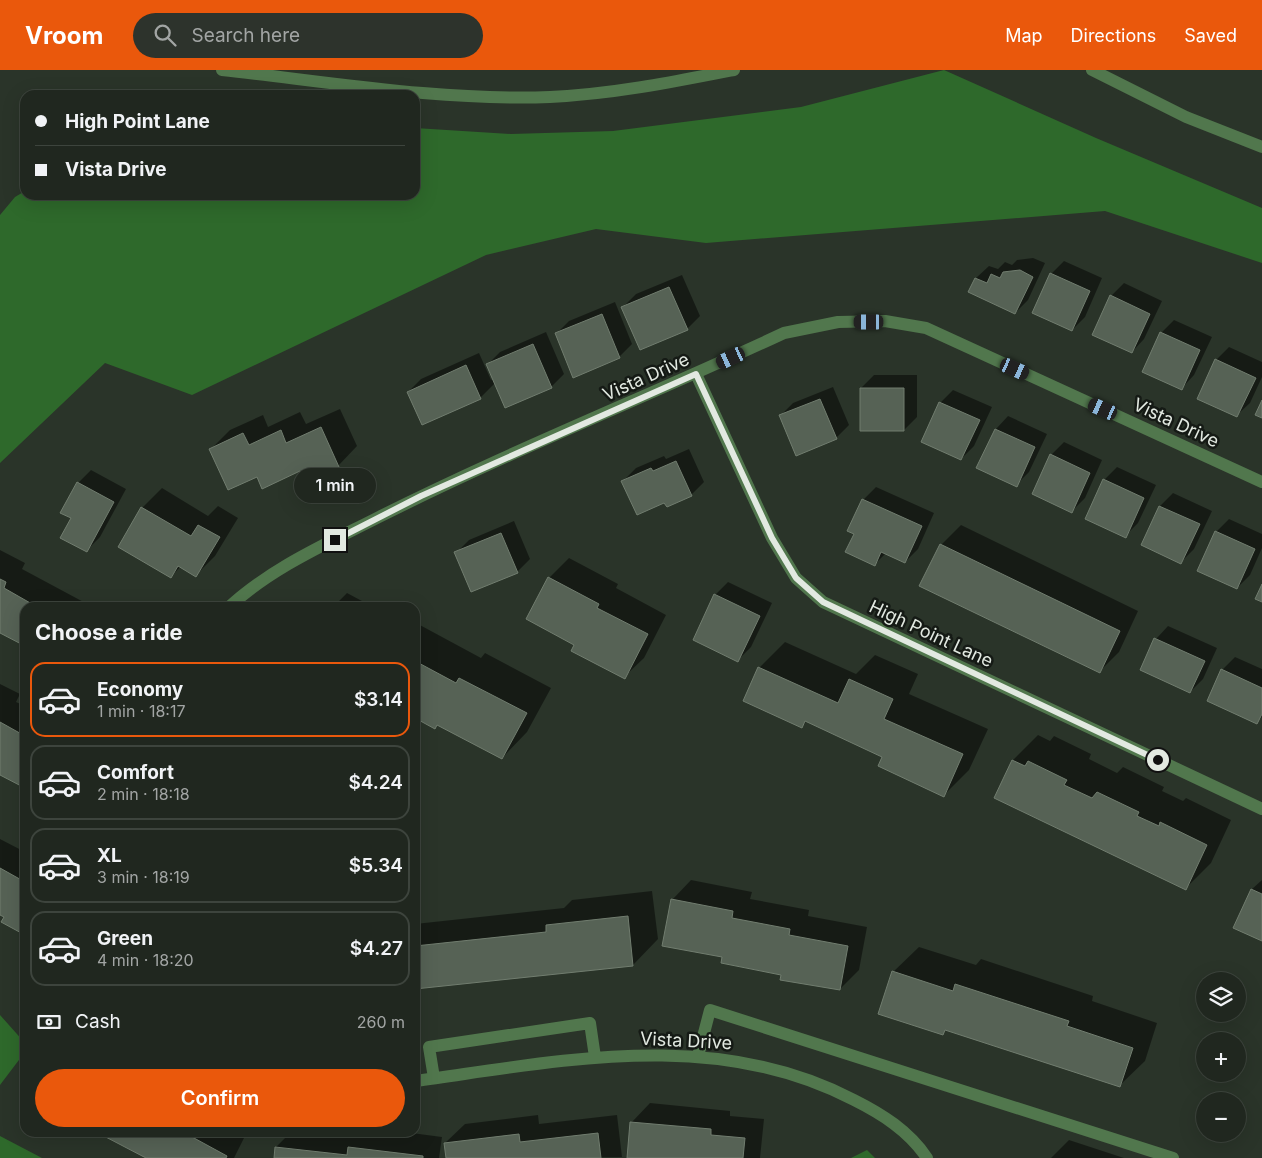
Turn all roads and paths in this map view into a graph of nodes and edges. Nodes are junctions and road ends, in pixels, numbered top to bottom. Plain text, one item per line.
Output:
1 (222, 70) edge
2 (734, 70) edge
3 (1092, 70) edge
4 (405, 90) edge
5 (420, 92) edge
6 (1262, 147) edge
7 (696, 374) junction
8 (1262, 482) edge
9 (236, 602) edge
10 (1262, 809) edge
11 (698, 1056) junction
12 (595, 1057) junction
13 (434, 1078) junction
14 (420, 1080) edge
15 (927, 1158) edge
16 (1173, 1158) edge

1 - 4 street
2 - 5 street
3 - 6 street
7 - 8 street, Vista Drive
7 - 9 street, Vista Drive
7 - 10 street, High Point Lane
11 - 12 street, Vista Drive
11 - 15 street, Vista Drive
11 - 16 street
12 - 13 street, Vista Drive
12 - 13 street
13 - 14 street, Vista Drive

